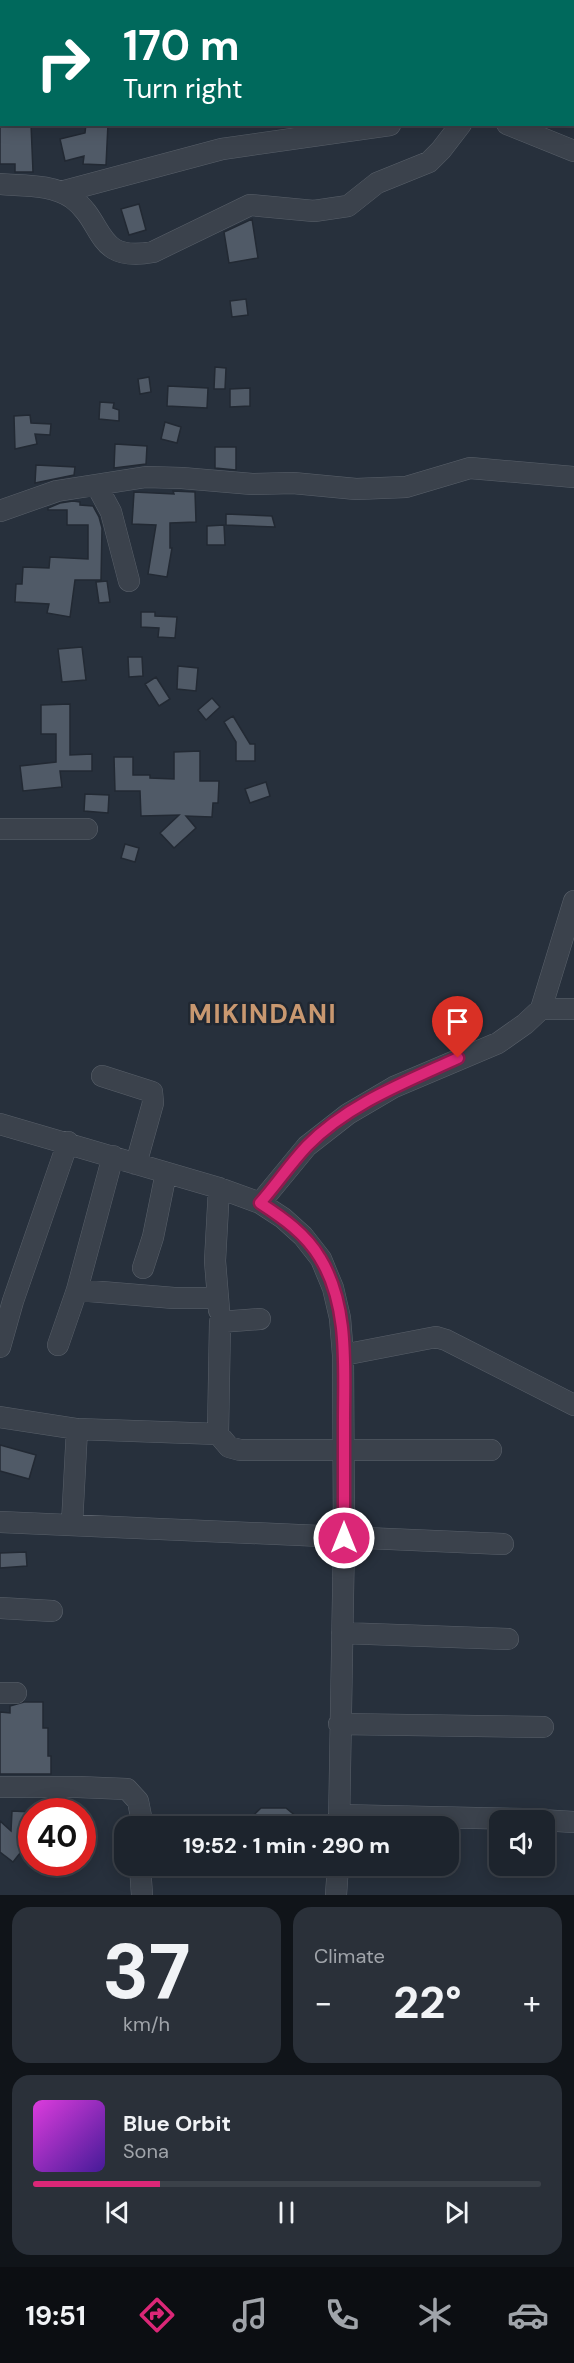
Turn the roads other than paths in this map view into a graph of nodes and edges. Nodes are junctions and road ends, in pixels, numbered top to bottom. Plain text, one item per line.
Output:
1 (383, 126) edge
2 (459, 126) edge
3 (512, 126) edge
4 (574, 151) edge
5 (0, 184) edge
6 (61, 192) junction
7 (574, 477) edge
8 (97, 486) junction
9 (0, 511) edge
10 (129, 581) dead end
11 (0, 829) edge
12 (87, 829) dead end
13 (574, 901) edge
14 (541, 1009) junction
15 (574, 1009) edge
16 (102, 1076) dead end
17 (0, 1124) edge
18 (68, 1142) junction
19 (113, 1156) junction
20 (136, 1164) junction
21 (166, 1173) junction
22 (219, 1188) junction
23 (260, 1203) junction
24 (143, 1268) dead end
25 (77, 1290) junction
26 (218, 1298) junction
27 (6, 1299) edge
28 (260, 1319) dead end
29 (220, 1322) junction
30 (58, 1345) dead end
31 (0, 1347) edge
32 (344, 1355) junction
33 (571, 1399) edge
34 (0, 1417) edge
35 (77, 1429) junction
36 (218, 1434) junction
37 (344, 1449) junction
38 (491, 1450) dead end
39 (0, 1522) edge
40 (72, 1524) junction
41 (344, 1538) junction
42 (503, 1544) dead end
43 (0, 1608) edge
44 (52, 1611) dead end
45 (342, 1633) junction
46 (508, 1639) dead end
47 (339, 1724) junction
48 (543, 1727) dead end
49 (0, 1787) edge
50 (141, 1816) edge
51 (339, 1816) edge
52 (459, 1820) edge
53 (574, 1822) edge
54 (141, 1876) edge
55 (337, 1876) edge
56 (142, 1895) edge
57 (336, 1895) edge

1 - 6 street
2 - 6 street
3 - 4 street
5 - 6 street
7 - 8 street
8 - 9 street
8 - 10 street
11 - 12 street
13 - 14 street
14 - 15 street
14 - 23 street
16 - 20 street
17 - 18 street
18 - 19 street
18 - 27 street
19 - 20 street
19 - 25 street
20 - 21 street
21 - 22 street
21 - 24 street
22 - 23 street
22 - 26 street
23 - 32 street
25 - 26 street
25 - 30 street
26 - 29 street
27 - 31 street
28 - 29 street
29 - 36 street
32 - 33 street
32 - 37 street
34 - 35 street
35 - 36 street
35 - 40 street
36 - 37 street
37 - 38 street
37 - 41 street
39 - 40 street
40 - 41 street
41 - 42 street
41 - 45 street
43 - 44 street
45 - 46 street
45 - 47 street
47 - 48 street
47 - 51 street
49 - 50 street
52 - 53 street
54 - 56 street
55 - 57 street

